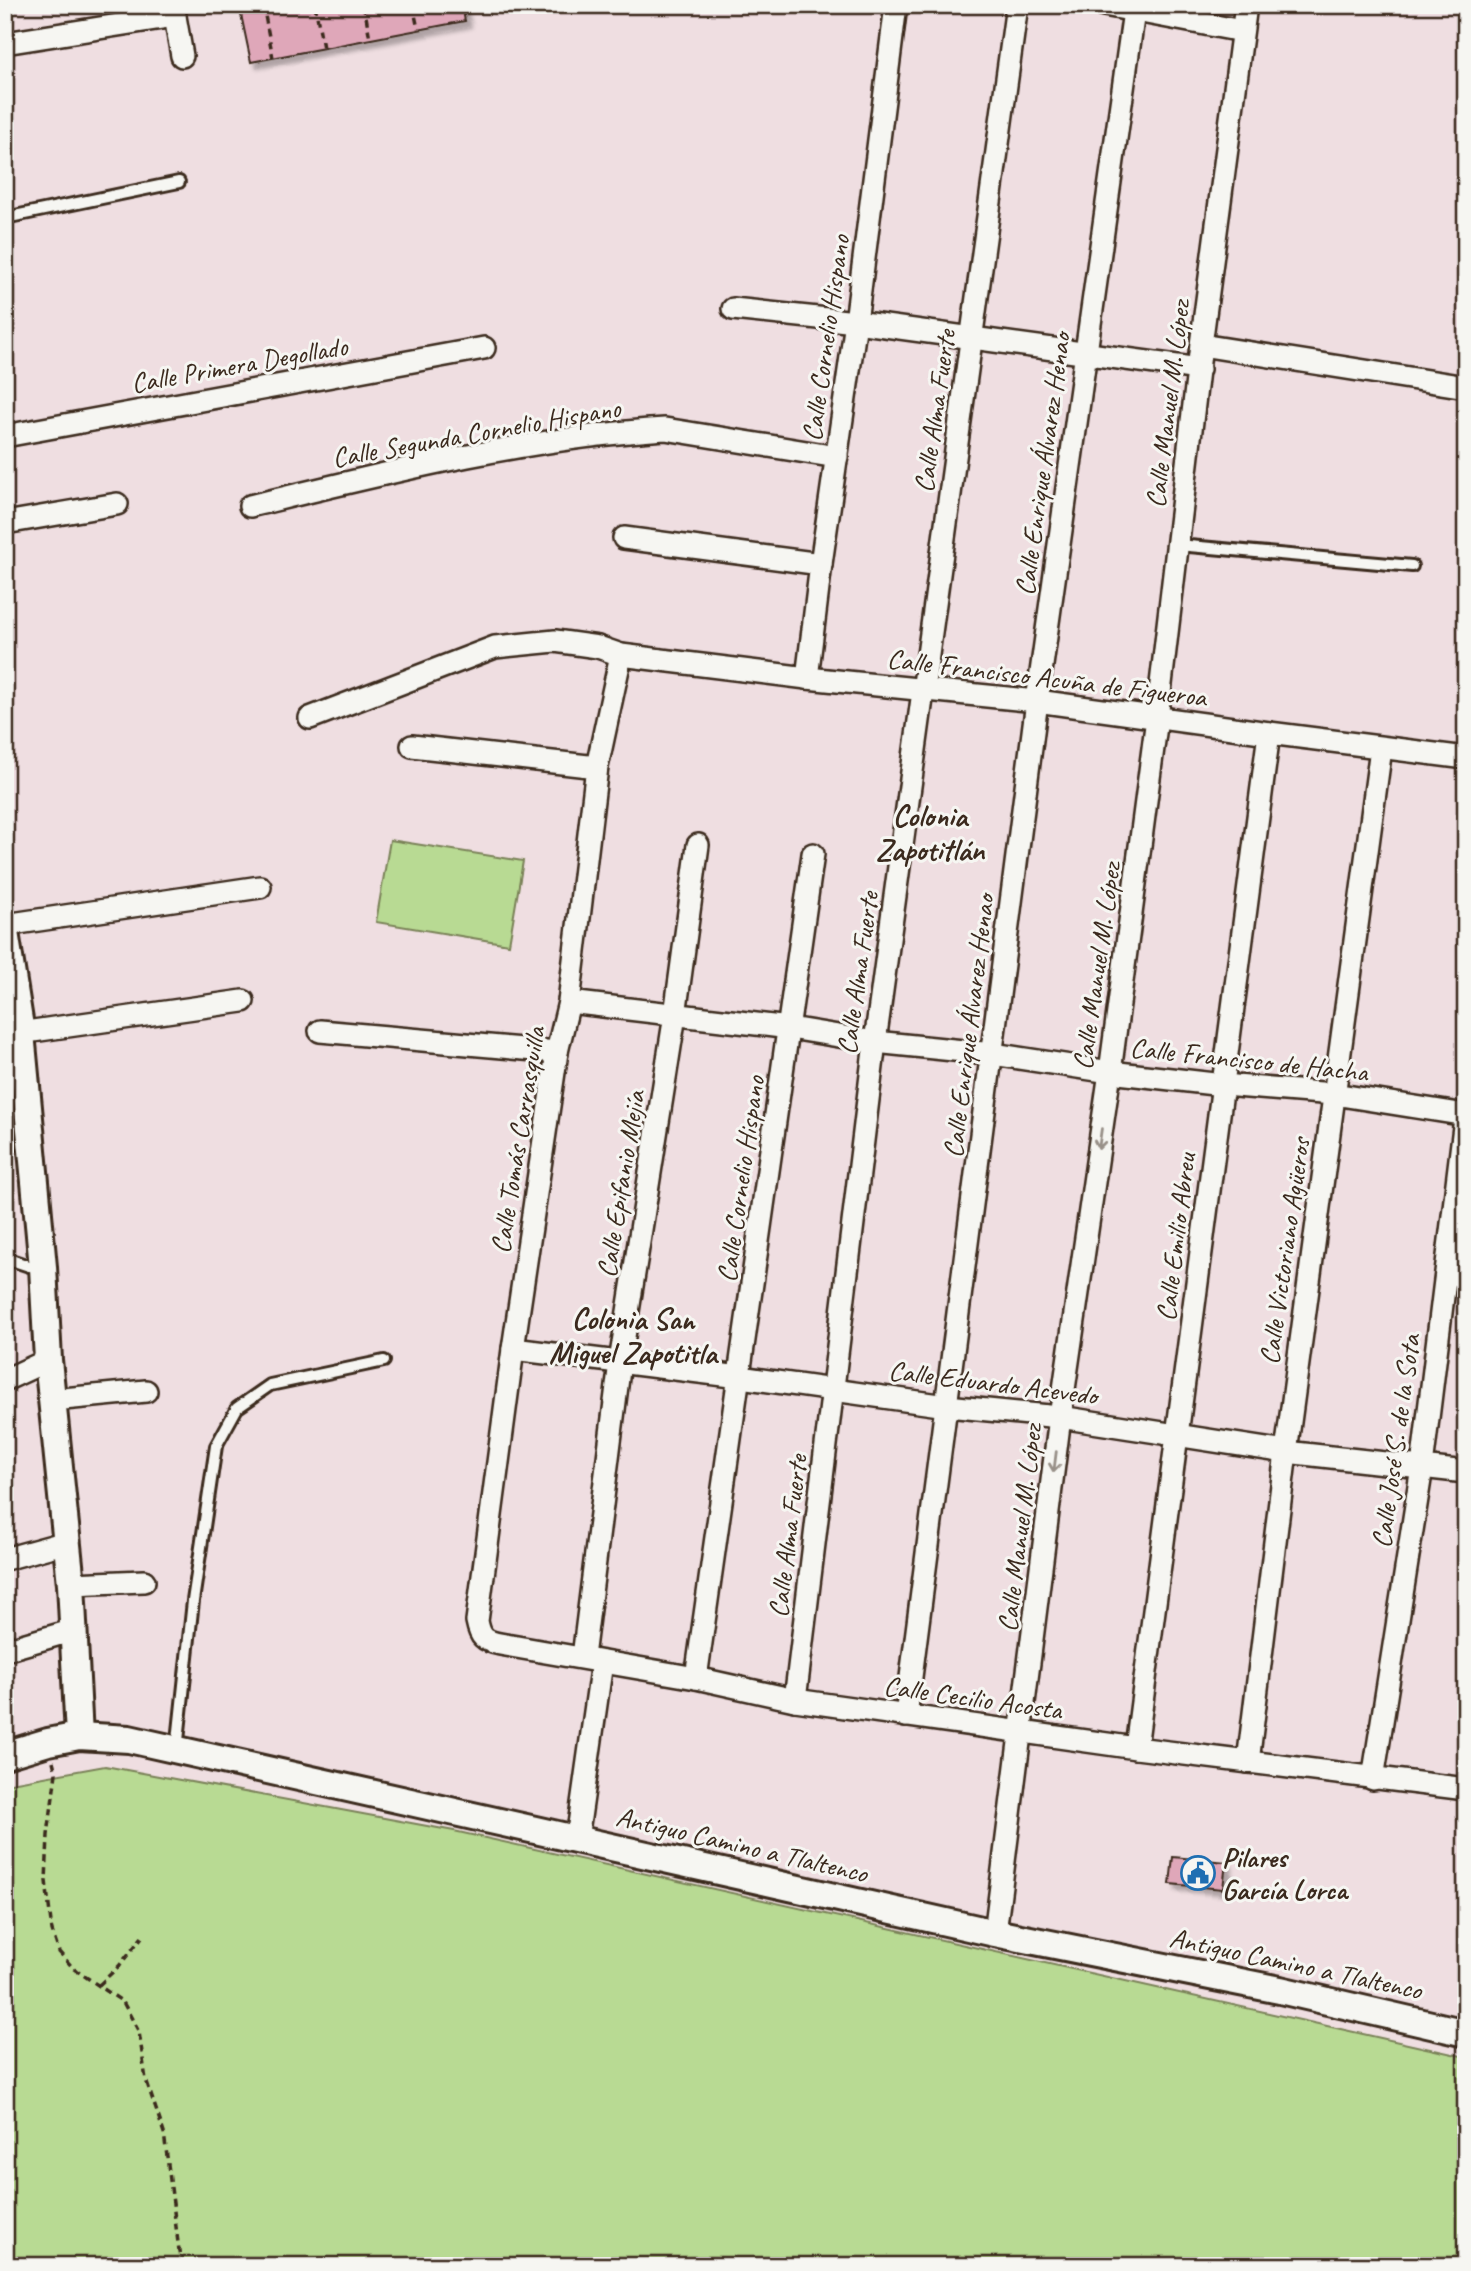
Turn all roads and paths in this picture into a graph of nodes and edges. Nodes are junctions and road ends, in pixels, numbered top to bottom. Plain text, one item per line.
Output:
1 (276, 5) edge
2 (315, 5) edge
3 (364, 5) edge
4 (414, 5) edge
5 (896, 5) edge
6 (1017, 5) edge
7 (1104, 5) edge
8 (1246, 5) edge
9 (263, 6) edge
10 (174, 11) edge
11 (1134, 11) junction
12 (241, 12) dead end
13 (418, 30) dead end
14 (1242, 31) junction
15 (370, 39) dead end
16 (5, 43) edge
17 (323, 48) dead end
18 (182, 56) dead end
19 (272, 58) dead end
20 (179, 182) dead end
21 (5, 218) edge
22 (733, 309) dead end
23 (856, 322) junction
24 (973, 337) junction
25 (1201, 345) junction
26 (484, 348) dead end
27 (1085, 354) junction
28 (1199, 369) junction
29 (1466, 387) edge
30 (5, 436) edge
31 (837, 457) junction
32 (117, 504) dead end
33 (250, 506) dead end
34 (5, 523) edge
35 (624, 538) dead end
36 (1178, 545) junction
37 (821, 564) junction
38 (1412, 566) dead end
39 (621, 655) junction
40 (807, 678) junction
41 (925, 689) junction
42 (1037, 701) junction
43 (310, 718) dead end
44 (1157, 718) junction
45 (1269, 733) junction
46 (412, 746) dead end
47 (1381, 748) junction
48 (1466, 758) edge
49 (597, 767) junction
50 (698, 845) dead end
51 (813, 854) dead end
52 (260, 887) dead end
53 (5, 925) edge
54 (5, 932) edge
55 (8, 964) edge
56 (243, 1001) dead end
57 (569, 1002) junction
58 (675, 1015) junction
59 (790, 1028) junction
60 (320, 1031) dead end
61 (13, 1034) edge
62 (875, 1042) junction
63 (557, 1052) junction
64 (993, 1054) junction
65 (1110, 1072) junction
66 (1223, 1085) junction
67 (1334, 1094) junction
68 (1466, 1113) edge
69 (5, 1258) edge
70 (43, 1267) junction
71 (513, 1349) junction
72 (48, 1360) junction
73 (384, 1361) dead end
74 (620, 1362) junction
75 (740, 1377) junction
76 (5, 1380) edge
77 (833, 1390) junction
78 (146, 1391) dead end
79 (53, 1400) junction
80 (947, 1406) junction
81 (1060, 1418) junction
82 (1177, 1434) junction
83 (1286, 1452) junction
84 (1422, 1467) junction
85 (1466, 1472) edge
86 (67, 1542) junction
87 (5, 1559) edge
88 (144, 1581) dead end
89 (71, 1584) junction
90 (74, 1630) junction
91 (479, 1634) joint
92 (5, 1650) edge
93 (593, 1660) junction
94 (696, 1678) junction
95 (795, 1700) junction
96 (906, 1716) junction
97 (1021, 1732) junction
98 (79, 1736) junction
99 (48, 1742) junction
100 (1136, 1748) junction
101 (177, 1749) junction
102 (5, 1755) edge
103 (1248, 1762) junction
104 (1373, 1779) junction
105 (1466, 1789) edge
106 (577, 1839) junction
107 (995, 1933) junction
108 (142, 1937) dead end
109 (99, 1985) junction
110 (1466, 2033) edge
111 (181, 2266) edge

1 - 9 path
2 - 17 path
3 - 15 path
4 - 13 path
5 - 23 street, Calle Cornelio Hispano
6 - 24 street, Calle Alma Fuerte
7 - 11 street
8 - 14 street, Calle Manuel M. López
9 - 12 path
9 - 19 path
10 - 16 street
10 - 18 street
11 - 14 street
11 - 27 street, Calle Enrique Álvarez Henao
14 - 25 street, Calle Manuel M. López
20 - 21 lane
22 - 23 street
23 - 24 street
23 - 31 street, Calle Cornelio Hispano
24 - 27 street
24 - 41 street, Calle Alma Fuerte
25 - 28 street, Calle Manuel M. López
25 - 29 street
26 - 30 street, Calle Primera Degollado
27 - 28 street
27 - 42 street, Calle Enrique Álvarez Henao
28 - 36 street, Calle Manuel M. López
31 - 33 street, Calle Segunda Cornelio Hispano
31 - 37 street, Calle Cornelio Hispano
32 - 34 street
35 - 37 street
36 - 38 lane
36 - 44 street, Calle Manuel M. López
37 - 40 street, Calle Cornelio Hispano
39 - 40 street, Calle Francisco Acuña de Figueroa
39 - 43 street, Calle Francisco Acuña de Figueroa
39 - 49 street, Calle Tomás Carrasquilla
40 - 41 street, Calle Francisco Acuña de Figueroa
41 - 42 street, Calle Francisco Acuña de Figueroa
41 - 62 street, Calle Alma Fuerte
42 - 44 street, Calle Francisco Acuña de Figueroa
42 - 64 street, Calle Enrique Álvarez Henao
44 - 45 street, Calle Francisco Acuña de Figueroa
44 - 65 street, Calle Manuel M. López
45 - 47 street, Calle Francisco Acuña de Figueroa
45 - 66 street, Calle Emilio Abreu
46 - 49 street
47 - 48 street, Calle Francisco Acuña de Figueroa
47 - 67 street, Calle Victoriano Agüeros
49 - 57 street, Calle Tomás Carrasquilla
50 - 58 street, Calle Epifanio Mejía
51 - 59 street, Calle Cornelio Hispano
52 - 53 street
54 - 55 street
55 - 61 street
56 - 61 street
57 - 58 street, Calle Francisco de Hacha
57 - 63 street, Calle Tomás Carrasquilla
58 - 59 street, Calle Francisco de Hacha
58 - 74 street, Calle Epifanio Mejía
59 - 62 street, Calle Francisco de Hacha
59 - 75 street, Calle Cornelio Hispano
60 - 63 street
61 - 70 street
62 - 64 street, Calle Francisco de Hacha
62 - 77 street, Calle Alma Fuerte
63 - 71 street, Calle Tomás Carrasquilla
64 - 65 street, Calle Francisco de Hacha
64 - 80 street, Calle Enrique Álvarez Henao
65 - 66 street, Calle Francisco de Hacha
65 -> 81 street, Calle Manuel M. López
66 - 67 street, Calle Francisco de Hacha
66 - 82 street, Calle Emilio Abreu
67 - 68 street, Calle Francisco de Hacha
67 - 83 street, Calle Victoriano Agüeros
68 - 84 street, Calle José S. de la Sota
69 - 70 lane
70 - 72 street
71 - 74 street, Calle Eduardo Acevedo
71 - 91 street, Calle Tomás Carrasquilla
72 - 76 street
72 - 79 street
73 - 101 lane
74 - 75 street, Calle Eduardo Acevedo
74 - 93 street, Calle Epifanio Mejía
75 - 77 street, Calle Eduardo Acevedo
75 - 94 street, Calle Cornelio Hispano
77 - 80 street, Calle Eduardo Acevedo
77 - 95 street, Calle Alma Fuerte
78 - 79 street
79 - 86 street
80 - 81 street, Calle Eduardo Acevedo
80 - 96 street, Calle Enrique Álvarez Henao
81 - 82 street, Calle Eduardo Acevedo
81 -> 97 street, Calle Manuel M. López
82 - 83 street, Calle Eduardo Acevedo
82 - 100 street, Calle Emilio Abreu
83 - 84 street, Calle Eduardo Acevedo
83 - 103 street, Calle Victoriano Agüeros
84 - 85 street, Calle Eduardo Acevedo
84 - 104 street, Calle José S. de la Sota
86 - 87 street
86 - 89 street
88 - 89 street
89 - 90 street
90 - 92 street
90 - 98 street
91 - 93 street, Calle Cecilio Acosta
93 - 94 street, Calle Cecilio Acosta
93 - 106 street, Calle Epifanio Mejía
94 - 95 street, Calle Cecilio Acosta
95 - 96 street, Calle Cecilio Acosta
96 - 97 street, Calle Cecilio Acosta
97 - 100 street, Calle Cecilio Acosta
97 - 107 street, Calle Manuel M. López
98 - 99 street, Antiguo Camino a Tlaltenco
98 - 101 street, Antiguo Camino a Tlaltenco
99 - 102 street, Antiguo Camino a Tlaltenco
99 - 109 path
100 - 103 street, Calle Cecilio Acosta
101 - 106 street, Antiguo Camino a Tlaltenco
103 - 104 street, Calle Cecilio Acosta
104 - 105 street, Calle Cecilio Acosta
106 - 107 street, Antiguo Camino a Tlaltenco
107 - 110 street, Antiguo Camino a Tlaltenco
108 - 109 path
109 - 111 path

